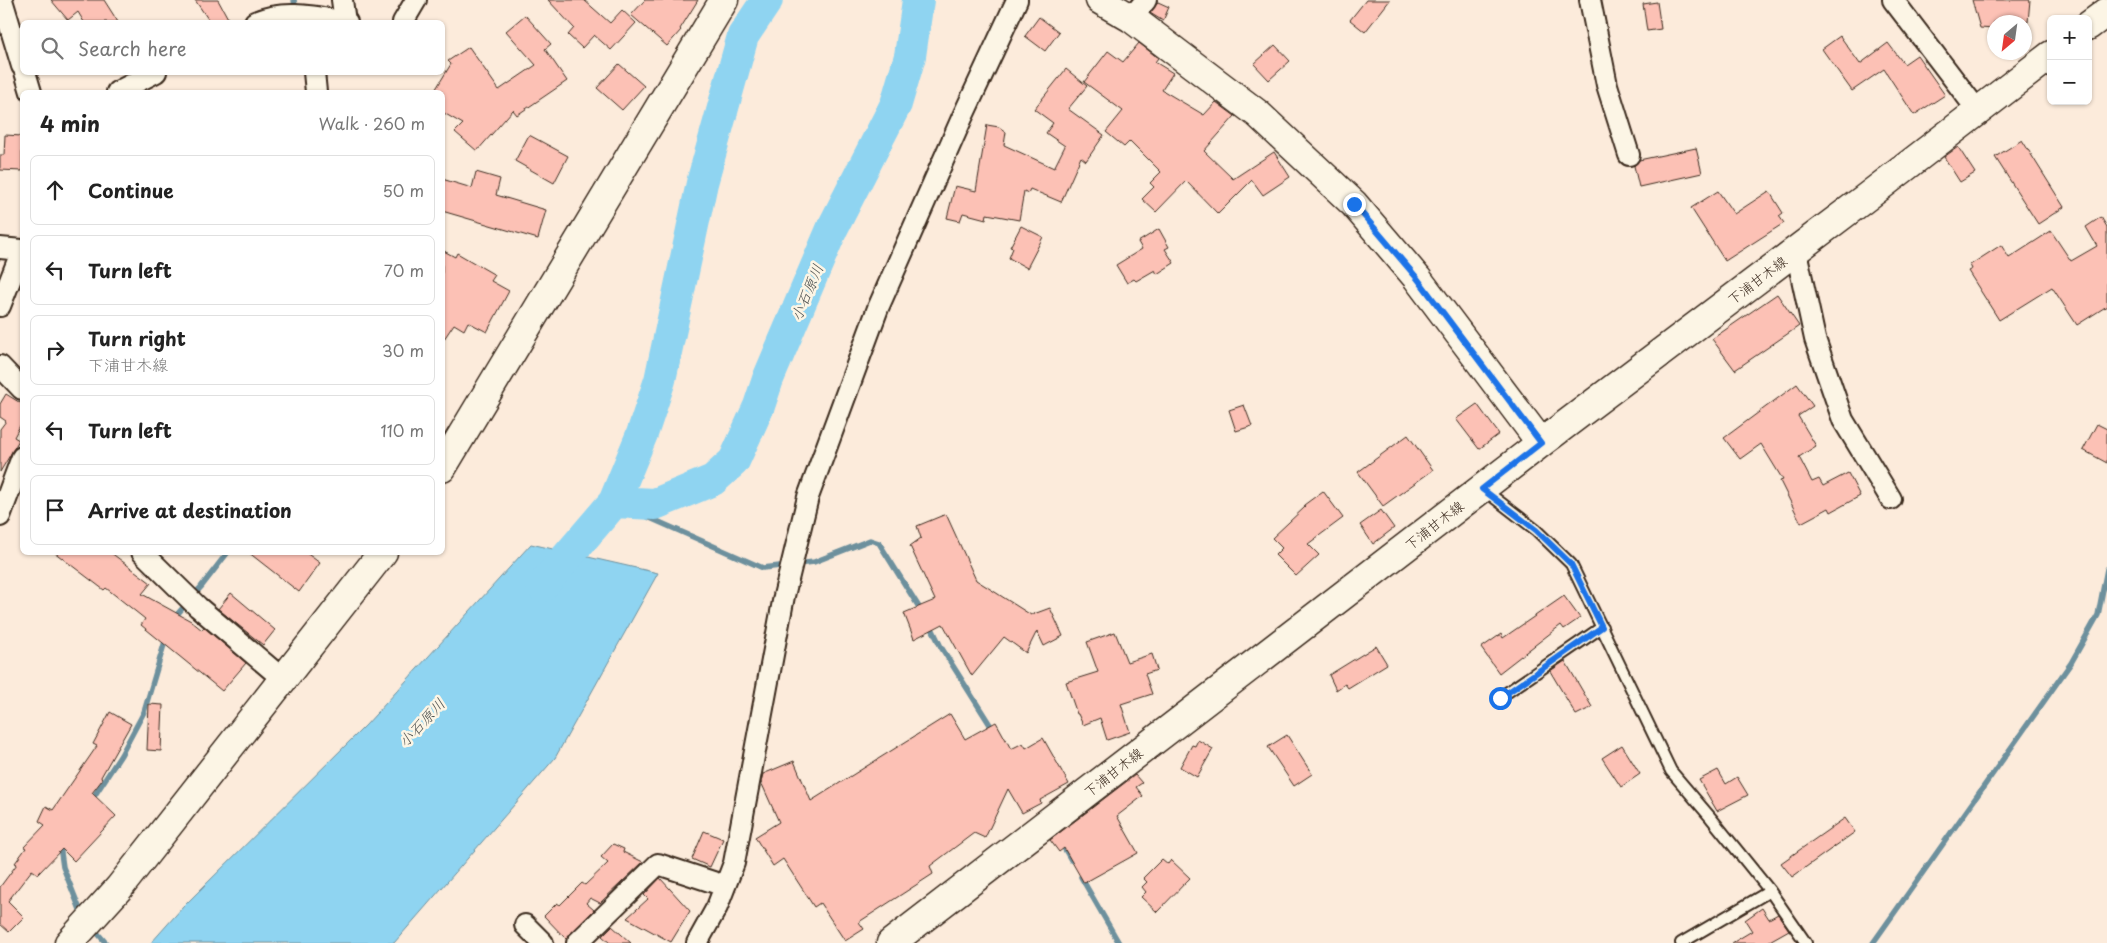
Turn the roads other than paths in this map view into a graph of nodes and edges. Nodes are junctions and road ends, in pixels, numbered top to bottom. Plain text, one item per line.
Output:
1 (342, 0) edge
2 (416, 0) edge
3 (724, 0) edge
4 (1017, 0) edge
5 (1100, 0) edge
6 (1590, 0) edge
7 (1893, 0) edge
8 (1, 1) edge
9 (281, 8) edge
10 (1138, 9) edge
11 (2107, 12) edge
12 (308, 19) edge
13 (259, 20) edge
14 (321, 20) edge
15 (346, 20) edge
16 (404, 20) edge
17 (2092, 23) edge
18 (2047, 58) edge
19 (20, 60) edge
20 (26, 75) edge
21 (150, 75) edge
22 (314, 75) edge
23 (30, 90) edge
24 (122, 90) edge
25 (316, 90) edge
26 (1978, 111) junction
27 (1629, 155) dead end
28 (0, 248) edge
29 (20, 250) edge
30 (1796, 251) junction
31 (20, 255) edge
32 (0, 306) edge
33 (0, 366) edge
34 (20, 387) edge
35 (1541, 443) junction
36 (20, 462) edge
37 (445, 463) edge
38 (1482, 489) junction
39 (1891, 499) dead end
40 (0, 516) edge
41 (145, 555) edge
42 (381, 555) edge
43 (1602, 627) junction
44 (284, 680) junction
45 (1500, 698) dead end
46 (725, 886) junction
47 (1770, 891) junction
48 (524, 925) dead end
49 (69, 943) edge
50 (543, 943) edge
51 (577, 943) edge
52 (697, 943) edge
53 (891, 943) edge
54 (1681, 943) edge
55 (1806, 943) edge

1 - 15 street
2 - 16 street
3 - 37 street
4 - 46 street
5 - 10 street
6 - 27 street
7 - 26 street
8 - 19 street
9 - 12 street
9 - 13 street
10 - 35 street
11 - 17 street
12 - 14 street
18 - 26 street, 下浦甘木線
20 - 23 street
21 - 24 street
22 - 25 street
26 - 30 street, 下浦甘木線
28 - 29 street
30 - 35 street, 下浦甘木線
30 - 39 street
31 - 32 street
33 - 34 street
35 - 38 street, 下浦甘木線
36 - 40 street
38 - 43 lane
38 - 53 street, 下浦甘木線
41 - 44 street
42 - 44 street
43 - 45 lane
43 - 47 lane
44 - 49 street
46 - 51 street
46 - 52 street
47 - 54 lane
47 - 55 lane
48 - 50 street

